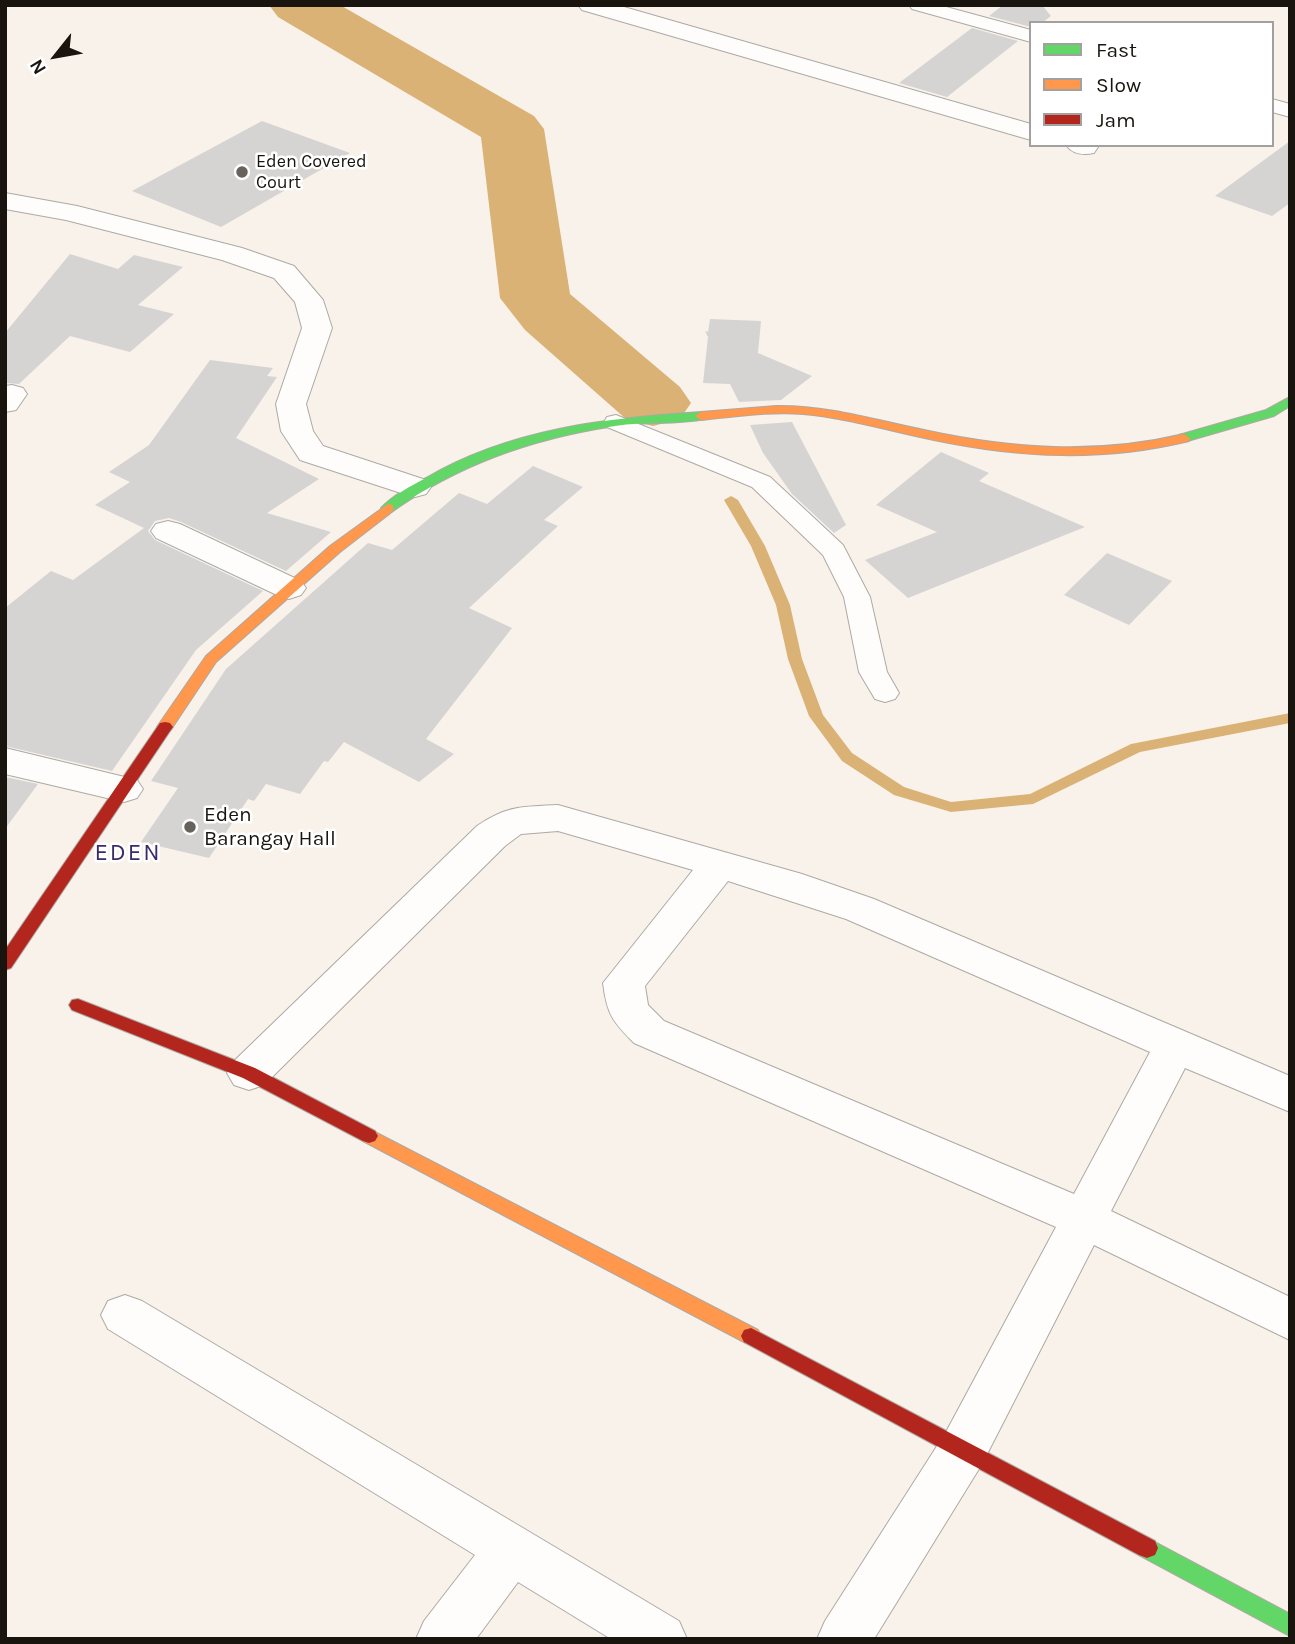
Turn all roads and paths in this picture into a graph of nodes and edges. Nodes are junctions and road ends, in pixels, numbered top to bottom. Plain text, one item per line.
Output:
1 (590, 5) edge
2 (918, 5) edge
3 (1029, 35) edge
4 (1029, 131) edge
5 (5, 201) edge
6 (1290, 401) edge
7 (616, 422) junction
8 (415, 487) junction
9 (168, 531) dead end
10 (289, 588) junction
11 (885, 693) dead end
12 (5, 761) edge
13 (124, 789) junction
14 (720, 864) junction
15 (5, 964) edge
16 (78, 1005) dead end
17 (1175, 1045) junction
18 (248, 1073) junction
19 (1290, 1095) edge
20 (1086, 1220) junction
21 (125, 1315) dead end
22 (1290, 1320) edge
23 (964, 1448) junction
24 (512, 1548) junction
25 (1290, 1626) edge
26 (443, 1639) edge
27 (660, 1639) edge
28 (844, 1639) edge

1 - 4 street
2 - 3 lane
5 - 8 street
6 - 7 street
7 - 8 street
7 - 11 lane
8 - 10 street
9 - 10 street
10 - 13 street
12 - 13 street
13 - 15 street
14 - 17 street
14 - 18 street
14 - 20 street
16 - 18 street
17 - 19 street
17 - 20 street
18 - 23 street
20 - 22 street
20 - 23 street
21 - 24 street
23 - 25 street
23 - 28 street
24 - 26 street
24 - 27 street

